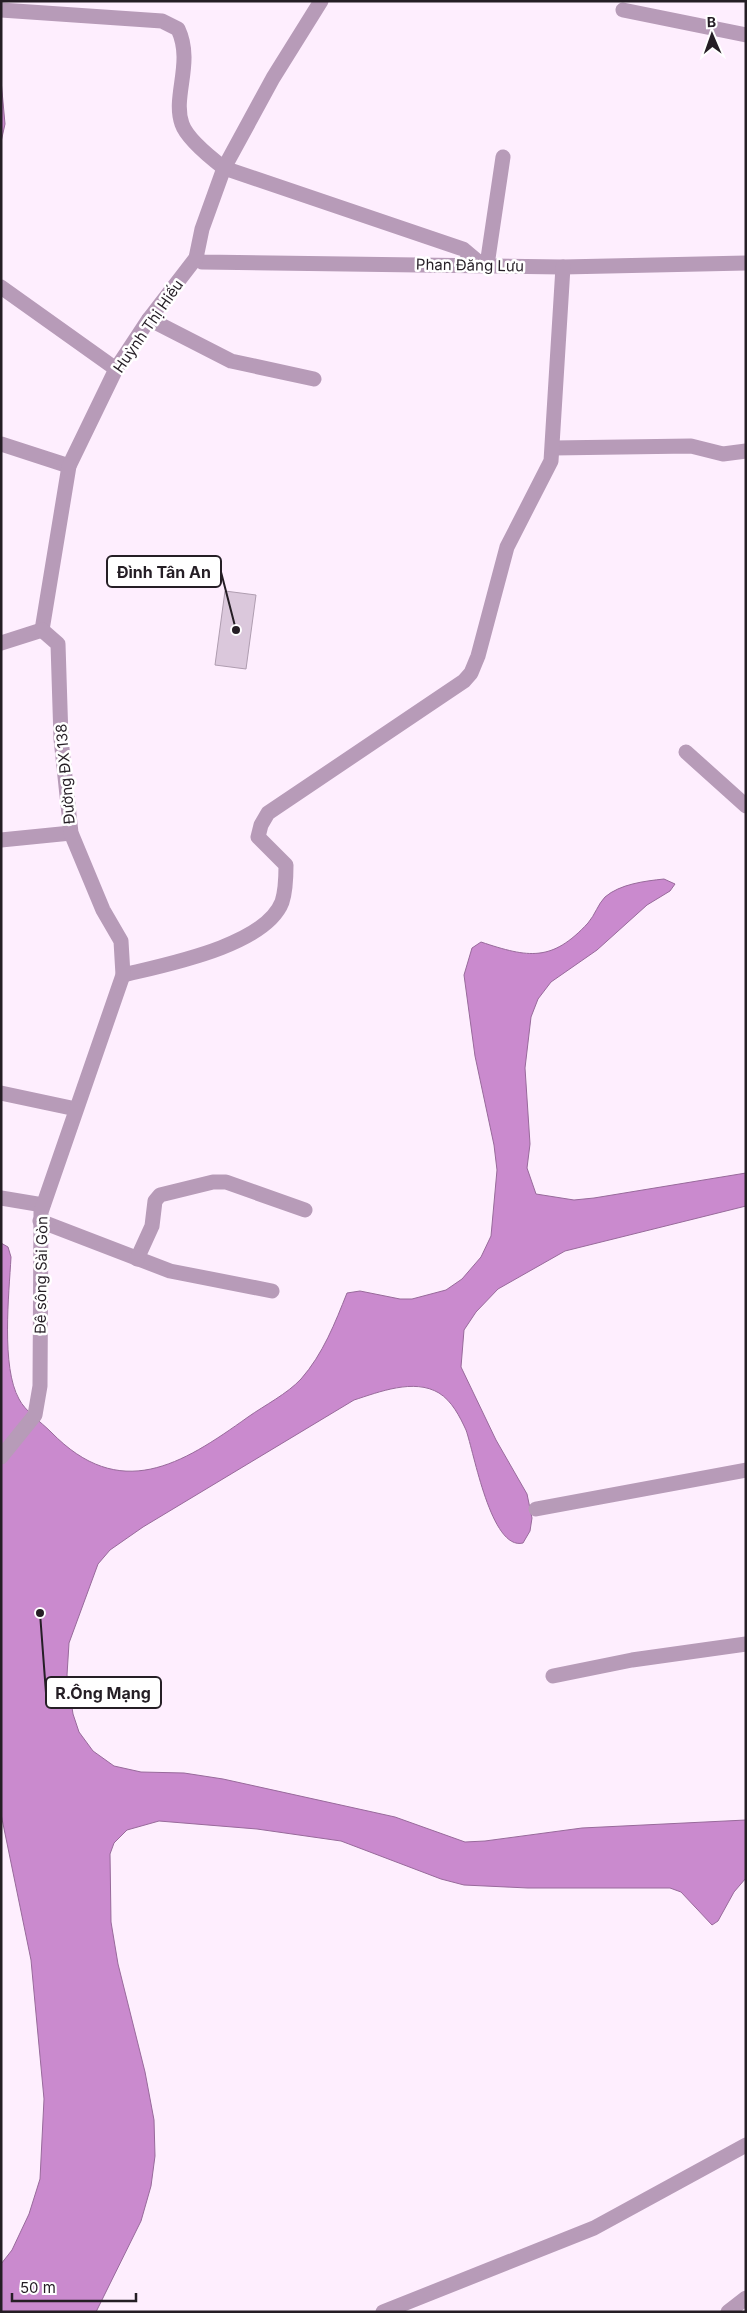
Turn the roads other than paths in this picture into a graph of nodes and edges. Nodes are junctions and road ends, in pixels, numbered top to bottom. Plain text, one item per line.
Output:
1 (321, 1) edge
2 (1, 10) edge
3 (623, 10) dead end
4 (746, 35) edge
5 (503, 157) dead end
6 (224, 168) junction
7 (196, 258) junction
8 (746, 263) edge
9 (485, 265) junction
10 (563, 267) junction
11 (1, 287) edge
12 (149, 319) junction
13 (116, 369) junction
14 (314, 379) dead end
15 (1, 444) edge
16 (553, 448) junction
17 (746, 451) edge
18 (69, 466) junction
19 (42, 630) junction
20 (1, 643) edge
21 (686, 752) dead end
22 (746, 806) edge
23 (71, 833) junction
24 (1, 840) edge
25 (123, 975) junction
26 (1, 1093) edge
27 (76, 1109) junction
28 (1, 1198) edge
29 (43, 1205) junction
30 (305, 1210) dead end
31 (40, 1221) junction
32 (137, 1259) junction
33 (272, 1291) dead end
34 (1, 1457) edge
35 (746, 1470) edge
36 (536, 1510) dead end
37 (746, 1644) edge
38 (553, 1676) dead end
39 (746, 2145) edge
40 (746, 2298) edge
41 (383, 2312) edge
42 (728, 2312) edge

1 - 6 street, Huỳnh Thị Hiếu
2 - 6 street
3 - 4 street
5 - 9 street
6 - 7 street, Huỳnh Thị Hiếu
6 - 9 street
7 - 9 street, Phan Đăng Lưu
7 - 12 street, Huỳnh Thị Hiếu
8 - 10 street, Phan Đăng Lưu
9 - 10 street, Phan Đăng Lưu
10 - 16 street
11 - 13 street
12 - 13 street, Huỳnh Thị Hiếu
12 - 14 street
13 - 18 street, Huỳnh Thị Hiếu
15 - 18 street
16 - 17 street
16 - 25 street
18 - 19 street, Huỳnh Thị Hiếu
19 - 20 street
19 - 23 street, Đường ĐX 138
21 - 22 street
23 - 24 street
23 - 25 street, Đường ĐX 138
25 - 27 street, Đê sông Sài Gòn
26 - 27 street
27 - 29 street, Đê sông Sài Gòn
28 - 29 street
29 - 31 street, Đê sông Sài Gòn
30 - 32 street
31 - 32 street
31 - 34 street, Đê sông Sài Gòn
32 - 33 street
35 - 36 street
37 - 38 street
39 - 41 street
40 - 42 street

